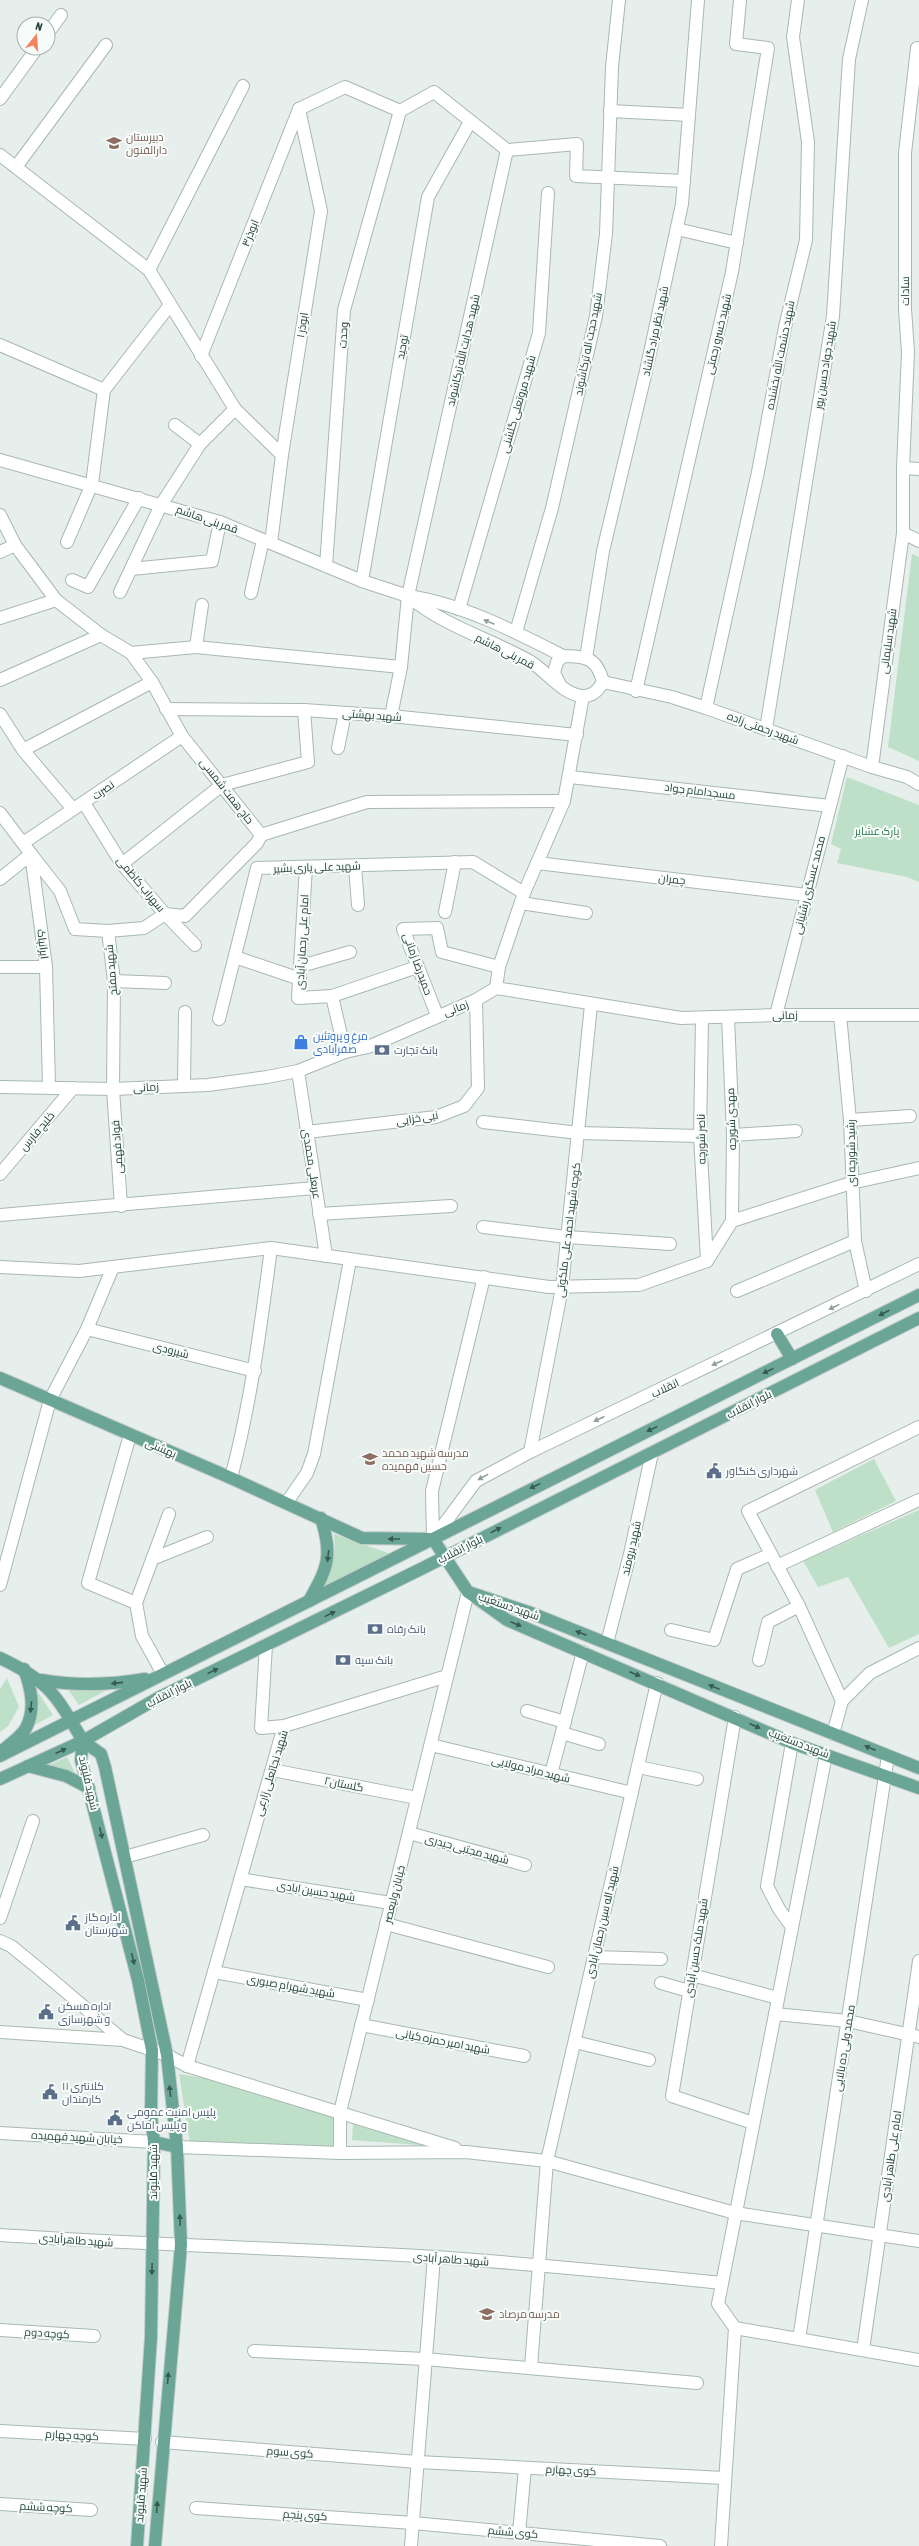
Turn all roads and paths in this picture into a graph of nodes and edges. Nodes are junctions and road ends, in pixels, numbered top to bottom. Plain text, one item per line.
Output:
1 (619, 0) edge
2 (698, 0) edge
3 (740, 0) edge
4 (798, 0) edge
5 (862, 0) edge
6 (61, 15) dead end
7 (56, 22) edge
8 (106, 45) dead end
9 (917, 48) dead end
10 (31, 56) edge
11 (243, 86) dead end
12 (0, 99) edge
13 (299, 109) junction
14 (400, 111) junction
15 (610, 111) junction
16 (689, 115) junction
17 (470, 122) junction
18 (507, 150) junction
19 (0, 155) edge
20 (16, 167) junction
21 (608, 176) junction
22 (684, 181) junction
23 (548, 193) dead end
24 (677, 229) junction
25 (737, 243) junction
26 (149, 270) junction
27 (170, 305) junction
28 (0, 345) edge
29 (913, 352) edge
30 (201, 356) junction
31 (104, 390) junction
32 (235, 409) junction
33 (174, 425) dead end
34 (200, 444) junction
35 (282, 455) junction
36 (0, 460) edge
37 (903, 468) junction
38 (919, 468) edge
39 (92, 484) junction
40 (139, 498) junction
41 (161, 505) junction
42 (0, 515) edge
43 (220, 522) junction
44 (903, 533) junction
45 (267, 541) junction
46 (919, 541) edge
47 (67, 542) dead end
48 (15, 545) junction
49 (0, 552) edge
50 (326, 566) junction
51 (131, 569) junction
52 (72, 580) dead end
53 (362, 582) junction
54 (120, 592) dead end
55 (251, 593) dead end
56 (408, 596) junction
57 (56, 600) junction
58 (202, 605) dead end
59 (459, 609) junction
60 (0, 618) edge
61 (516, 632) junction
62 (101, 635) junction
63 (196, 646) junction
64 (131, 653) junction
65 (563, 656) junction
66 (586, 658) junction
67 (401, 667) junction
68 (0, 680) edge
69 (152, 682) junction
70 (603, 682) junction
71 (560, 685) junction
72 (636, 691) junction
73 (583, 696) junction
74 (706, 708) junction
75 (166, 709) junction
76 (304, 710) junction
77 (345, 713) junction
78 (391, 716) junction
79 (2, 722) edge
80 (766, 729) junction
81 (577, 735) junction
82 (182, 736) junction
83 (338, 748) dead end
84 (23, 750) junction
85 (843, 756) junction
86 (872, 767) junction
87 (570, 776) junction
88 (919, 784) edge
89 (222, 785) junction
90 (564, 801) junction
91 (84, 803) junction
92 (830, 806) junction
93 (73, 809) junction
94 (0, 813) edge
95 (261, 835) junction
96 (23, 843) junction
97 (32, 854) junction
98 (456, 862) junction
99 (537, 863) junction
100 (122, 864) junction
101 (355, 866) junction
102 (306, 867) junction
103 (0, 879) edge
104 (807, 895) junction
105 (523, 898) junction
106 (358, 905) dead end
107 (445, 912) dead end
108 (586, 913) dead end
109 (165, 914) junction
110 (108, 931) junction
111 (194, 945) dead end
112 (350, 952) dead end
113 (235, 957) junction
114 (301, 966) junction
115 (0, 967) edge
116 (46, 967) junction
117 (416, 967) junction
118 (499, 967) junction
119 (300, 978) junction
120 (114, 981) junction
121 (165, 983) dead end
122 (496, 988) junction
123 (332, 996) junction
124 (476, 1000) junction
125 (591, 1005) junction
126 (185, 1012) dead end
127 (437, 1015) junction
128 (776, 1015) junction
129 (840, 1015) junction
130 (919, 1015) edge
131 (728, 1017) junction
132 (702, 1018) junction
133 (219, 1019) dead end
134 (345, 1052) junction
135 (298, 1071) junction
136 (184, 1085) junction
137 (49, 1086) junction
138 (0, 1087) edge
139 (73, 1088) junction
140 (113, 1089) junction
141 (910, 1116) dead end
142 (850, 1120) junction
143 (483, 1122) dead end
144 (796, 1131) dead end
145 (307, 1132) junction
146 (579, 1133) junction
147 (733, 1135) junction
148 (700, 1136) junction
149 (919, 1168) edge
150 (0, 1174) edge
151 (851, 1183) junction
152 (315, 1188) junction
153 (120, 1206) junction
154 (451, 1206) dead end
155 (319, 1214) junction
156 (0, 1215) edge
157 (732, 1222) junction
158 (483, 1227) dead end
159 (567, 1237) junction
160 (855, 1241) junction
161 (670, 1244) dead end
162 (271, 1248) junction
163 (326, 1256) junction
164 (350, 1260) junction
165 (707, 1261) junction
166 (919, 1264) edge
167 (0, 1267) edge
168 (113, 1267) junction
169 (484, 1276) junction
170 (562, 1288) junction
171 (737, 1291) dead end
172 (866, 1291) junction
173 (919, 1295) edge
174 (919, 1318) edge
175 (88, 1329) junction
176 (778, 1334) junction
177 (792, 1359) junction
178 (255, 1370) junction
179 (0, 1378) edge
180 (50, 1400) junction
181 (919, 1427) edge
182 (130, 1435) junction
183 (530, 1452) junction
184 (652, 1453) junction
185 (231, 1478) junction
186 (919, 1500) edge
187 (287, 1502) junction
188 (169, 1514) dead end
189 (321, 1518) junction
190 (207, 1537) dead end
191 (433, 1539) junction
192 (771, 1554) junction
193 (444, 1557) junction
194 (152, 1559) junction
195 (777, 1566) junction
196 (0, 1585) edge
197 (468, 1592) junction
198 (309, 1601) junction
199 (136, 1603) junction
200 (799, 1606) junction
201 (672, 1630) dead end
202 (607, 1643) junction
203 (266, 1644) junction
204 (919, 1648) edge
205 (583, 1652) junction
206 (0, 1658) edge
207 (759, 1660) dead end
208 (24, 1669) junction
209 (160, 1676) junction
210 (447, 1676) junction
211 (41, 1680) junction
212 (657, 1683) junction
213 (842, 1701) junction
214 (527, 1711) dead end
215 (735, 1717) junction
216 (71, 1721) junction
217 (284, 1726) junction
218 (563, 1727) junction
219 (833, 1734) junction
220 (82, 1741) junction
221 (792, 1743) junction
222 (599, 1744) dead end
223 (430, 1745) junction
224 (0, 1754) edge
225 (826, 1755) junction
226 (888, 1756) junction
227 (28, 1766) junction
228 (638, 1767) junction
229 (919, 1768) edge
230 (272, 1770) junction
231 (551, 1774) junction
232 (885, 1774) junction
233 (0, 1779) edge
234 (697, 1779) dead end
235 (916, 1786) edge
236 (89, 1788) junction
237 (632, 1793) junction
238 (417, 1798) junction
239 (33, 1822) dead end
240 (409, 1833) junction
241 (203, 1835) dead end
242 (125, 1857) junction
243 (525, 1865) dead end
244 (240, 1879) junction
245 (392, 1903) junction
246 (0, 1918) edge
247 (386, 1924) junction
248 (792, 1927) junction
249 (0, 1941) edge
250 (594, 1957) junction
251 (661, 1959) dead end
252 (919, 1961) edge
253 (548, 1967) dead end
254 (214, 1972) junction
255 (692, 1975) junction
256 (661, 1983) dead end
257 (689, 1991) junction
258 (778, 1998) junction
259 (368, 2000) junction
260 (775, 2014) junction
261 (848, 2022) junction
262 (361, 2025) junction
263 (0, 2032) edge
264 (914, 2036) edge
265 (123, 2040) junction
266 (575, 2042) junction
267 (152, 2050) junction
268 (167, 2055) junction
269 (524, 2056) dead end
270 (649, 2060) dead end
271 (187, 2066) junction
272 (340, 2112) junction
273 (753, 2123) junction
274 (0, 2133) edge
275 (154, 2142) junction
276 (177, 2147) junction
277 (466, 2152) junction
278 (340, 2153) junction
279 (547, 2160) junction
280 (736, 2213) junction
281 (817, 2226) junction
282 (0, 2235) edge
283 (880, 2235) junction
284 (919, 2242) edge
285 (152, 2244) junction
286 (181, 2245) junction
287 (434, 2257) junction
288 (539, 2265) junction
289 (722, 2283) junction
290 (735, 2328) junction
291 (0, 2330) edge
292 (94, 2336) dead end
293 (800, 2340) junction
294 (863, 2350) junction
295 (254, 2351) dead end
296 (425, 2359) junction
297 (919, 2360) edge
298 (531, 2367) junction
299 (697, 2383) dead end
300 (0, 2431) edge
301 (145, 2439) junction
302 (162, 2442) junction
303 (418, 2462) junction
304 (525, 2468) junction
305 (724, 2478) junction
306 (0, 2504) edge
307 (196, 2508) dead end
308 (91, 2510) dead end
309 (413, 2523) junction
310 (519, 2533) junction
311 (137, 2546) edge
312 (155, 2546) edge
313 (412, 2546) edge
314 (660, 2546) edge
315 (721, 2546) edge

1 - 15 street, شهید حجت اله ترکاشوند
2 - 16 street, شهید نظر مراد گلشاد
3 - 25 street, شهید خسرو رحمتی
4 - 74 street, شهید حشمت الله بخشنده
5 - 80 street, شهید جواد حسین پور
6 - 7 street
8 - 20 street
9 - 29 street, سادات
10 - 12 street
11 - 26 street
13 - 14 street
13 - 30 street, ابوذر۳
13 - 35 street, ابوذر ۱
14 - 17 street
14 - 50 street, وحدت
15 - 16 street
15 - 21 street, شهید حجت اله ترکاشوند
16 - 22 street, شهید نظر مراد گلشاد
17 - 18 street
17 - 53 street, توحید
18 - 21 street
18 - 56 street, شهید هدایت الله ترکاشوند
19 - 20 street
20 - 26 street
21 - 22 street
21 - 61 street, شهید حجت اله ترکاشوند
22 - 24 street, شهید نظر مراد گلشاد
23 - 59 street, شهید مروتعلی گلشنی
24 - 25 street
24 - 66 street, شهید نظر مراد گلشاد
25 - 72 street, شهید خسرو رحمتی
26 - 27 street
27 - 30 street
27 - 31 street
28 - 31 street
29 - 37 street, سادات
30 - 32 street
31 - 39 street
32 - 34 street
32 - 35 street
33 - 34 street
34 - 41 street
35 - 45 street, ابوذر ۱
36 - 39 street, قمر بنی هاشم
37 - 38 street
37 - 44 street, سادات
39 - 40 street, قمر بنی هاشم
39 - 47 street
40 - 41 street, قمر بنی هاشم
40 - 52 street
41 - 43 street, قمر بنی هاشم
41 - 51 street
42 - 48 street, حاج همت شمسی
43 - 45 street, قمر بنی هاشم
43 - 51 street
44 - 46 street
44 - 86 street, شهید سلیمانی
45 - 50 street, قمر بنی هاشم
45 - 55 street, ابوذر ۱
48 - 49 street
48 - 57 street, حاج همت شمسی
50 - 53 street, قمر بنی هاشم
51 - 54 street
53 - 56 street, قمر بنی هاشم
56 - 59 street, قمر بنی هاشم
56 - 67 street, شهید هدایت الله ترکاشوند
56 - 71 street, قمر بنی هاشم
57 - 60 street
57 - 62 street, حاج همت شمسی
58 - 63 street
61 -> 59 street, قمر بنی هاشم
61 - 65 street, قمر بنی هاشم
62 - 64 street, حاج همت شمسی
62 - 68 street
63 - 64 street
63 - 67 street
64 - 69 street, حاج همت شمسی
65 - 66 street
65 - 71 street
66 - 70 street
67 - 78 street, شهید هدایت الله ترکاشوند
69 - 75 street, حاج همت شمسی
69 - 84 street
70 - 72 street, شهید رحمتی زاده
70 - 73 street
71 - 73 street
72 - 74 street, شهید رحمتی زاده
73 - 81 street
74 - 80 street, شهید رحمتی زاده
75 - 76 street, شهید بهشتی
75 - 82 street, حاج همت شمسی
76 - 77 street, شهید بهشتی
76 - 89 street
77 - 78 street, شهید بهشتی
77 - 83 street
78 - 81 street, شهید بهشتی
79 - 84 street
80 - 85 street, شهید رحمتی زاده
81 - 87 street
82 - 89 street, حاج همت شمسی
82 - 91 street, نصرت
84 - 93 street
85 - 86 street, شهید رحمتی زاده
85 - 92 street, محمد عسگری رشتیانی
86 - 88 street, شهید رحمتی زاده
87 - 90 street
87 - 92 street, مسجدامام جواد
89 - 95 street, حاج همت شمسی
89 - 100 street
90 - 95 street, حاج همت شمسی
90 - 99 street
91 - 93 street, نصرت
91 - 100 street, سهراب کاظمی
92 - 104 street, محمد عسگری رشتیانی
93 - 96 street, نصرت
94 - 96 street
95 - 109 street, سهراب کاظمی
96 - 97 street
97 - 103 street
97 - 110 street
97 - 116 street, ایرانپاک
98 - 101 street, شهید علی یاری بشیر
98 - 105 street, شهید علی یاری بشیر
98 - 107 street
99 - 104 street, چمران
99 - 105 street
100 - 109 street, سهراب کاظمی
101 - 102 street, شهید علی یاری بشیر
101 - 106 street
102 - 113 street, شهید علی یاری بشیر
102 - 114 street, امام علی رحمان آبادی
104 - 128 street, محمد عسگری رشتیانی
105 - 108 street
105 - 118 street
109 - 110 street, شهید مفتح
109 - 111 street
110 - 120 street, شهید مفتح
112 - 114 street
113 - 119 street
113 - 133 street, شهید علی یاری بشیر
114 - 119 street, امام علی رحمان آبادی
115 - 116 street
116 - 137 street, ایرانپاک
117 - 118 street, حمیدرضا زمانی
117 - 123 street
117 - 127 street, حمیدرضا زمانی
118 - 122 street
119 - 123 street, امام علی رحمان آبادی
120 - 121 street
120 - 140 street, شهید مفتح
122 - 124 street, زمانی
122 - 125 street, زمانی
123 - 134 street
124 - 127 street, زمانی
124 - 145 street, نبی خزایی
125 - 132 street, زمانی
125 - 146 street, کوچه شهید احمد علی ملکوتی
126 - 136 street
127 - 134 street, زمانی
128 - 129 street, زمانی
128 - 131 street, زمانی
129 - 130 street, زمانی
129 - 142 street, رشید شورچه ای
131 - 132 street, زمانی
131 - 147 street, مهدی شورچه
132 - 148 street, ناصر شورچه
134 - 135 street, زمانی
135 - 136 street, زمانی
135 - 145 street, عربعلی محمدی
136 - 140 street, زمانی
137 - 138 street, زمانی
137 - 139 street, زمانی
139 - 140 street, زمانی
139 - 150 street, خلیج فارس
140 - 153 street, فواد فهمی
141 - 142 street
142 - 151 street, رشید شورچه ای
143 - 146 street
144 - 147 street
145 - 152 street, عربعلی محمدی
146 - 148 street
146 - 159 street, کوچه شهید احمد علی ملکوتی
147 - 157 street, مهدی شورچه
148 - 165 street, ناصر شورچه
149 - 151 street
151 - 157 street
151 - 160 street, رشید شورچه ای
152 - 153 street
152 - 155 street, عربعلی محمدی
153 - 156 street
154 - 155 street
155 - 163 street, عربعلی محمدی
157 - 165 street
158 - 159 street
159 - 161 street
159 - 170 street, کوچه شهید احمد علی ملکوتی
160 - 171 street
160 - 172 street, رشید شورچه ای
162 - 163 street
162 - 168 street
162 - 178 street
163 - 164 street
164 - 169 street
164 - 187 street
165 - 170 street
166 - 172 street, انقلاب
167 - 168 street
168 - 175 street
169 - 170 street
169 - 191 street
170 - 183 street, کوچه شهید احمد علی ملکوتی
172 -> 176 street, انقلاب
173 -> 177 main road, بلوار انقلاب
174 - 184 main road, بلوار انقلاب
175 - 178 street, شیرودی
175 - 180 street
176 - 177 main road
176 -> 183 street, انقلاب
177 -> 191 main road, بلوار انقلاب
178 - 185 street
179 - 180 main road, بهشتی
180 - 182 main road, بهشتی
180 - 196 street
181 - 192 street
182 - 185 main road, بهشتی
182 - 199 street
183 -> 191 street, انقلاب
193 -> 184 main road, بلوار انقلاب
184 - 202 street, شهید برومند
185 - 187 main road, بهشتی
186 - 195 street
187 - 189 main road, بهشتی
188 - 194 street
191 -> 189 main road, بهشتی
189 -> 198 main road
190 - 194 street
191 - 193 main road
191 - 198 main road, بلوار انقلاب
192 - 195 street
192 - 201 street
193 - 197 main road
203 -> 193 main road, بلوار انقلاب
194 - 199 street
195 - 200 street
202 -> 197 main road, شهید دستغیب
197 -> 205 main road, شهید دستغیب
197 - 210 street
198 - 209 main road, بلوار انقلاب
199 - 209 street
200 - 207 street
200 - 213 street
219 -> 202 main road, شهید دستغیب
203 - 217 street
220 -> 203 main road, بلوار انقلاب
204 - 213 street
205 -> 212 main road, شهید دستغیب
205 - 218 street
206 - 208 main road
208 - 211 main road
208 -> 224 main road
209 -> 211 main road
209 - 216 main road, بلوار انقلاب
210 - 217 street, شهید نجاتعلی زارعی
210 - 223 street, خیابان ولیعصر
211 - 216 main road
212 - 215 main road, شهید دستغیب
212 - 228 street, شهید اله سین رحمان آبادی
213 - 219 street
214 - 218 street
215 -> 221 main road, شهید دستغیب
215 - 255 street, شهید ملک حسین آبادی
216 - 220 main road
216 - 224 main road, بلوار انقلاب
217 - 230 street, شهید نجاتعلی زارعی
218 - 222 street
218 - 231 street
219 - 225 main road
226 -> 219 main road, شهید دستغیب
227 -> 220 main road, بلوار انقلاب
220 - 236 main road, شهید قلیوند
220 - 242 main road, شهید قلیوند
221 - 225 main road, شهید دستغیب
221 - 248 street
223 - 231 street, شهید مراد مولایی
223 - 238 street, خیابان ولیعصر
225 - 232 main road, شهید دستغیب
225 - 248 street
226 - 229 main road, شهید دستغیب
226 - 232 street, محمد ولی ده بالایی
227 - 233 main road, بلوار انقلاب
227 - 236 main road
228 - 234 street
228 - 237 street, شهید اله سین رحمان آبادی
229 - 235 main road
230 - 238 street, گلستان۲
230 - 244 street, شهید نجاتعلی زارعی
231 - 237 street, شهید مراد مولایی
232 - 235 main road, شهید دستغیب
232 - 261 street, محمد ولی ده بالایی
236 -> 267 main road, شهید قلیوند
237 - 250 street, شهید اله سین رحمان آبادی
238 - 240 street, خیابان ولیعصر
239 - 246 street
240 - 243 street, شهید مجتبی حیدری
240 - 245 street, خیابان ولیعصر
241 - 242 street
242 - 268 main road, شهید قلیوند
244 - 245 street, شهید حسین ابادی
244 - 254 street, شهید نجاتعلی زارعی
245 - 247 street, خیابان ولیعصر
247 - 253 street
247 - 259 street, خیابان ولیعصر
248 - 258 street
249 - 265 street
250 - 251 street
250 - 266 street, شهید اله سین رحمان آبادی
252 - 264 street, امام علی طاهر آبادی
254 - 259 street, شهید شهرام صبوری
254 - 271 street, شهید نجاتعلی زارعی
255 - 257 street, شهید ملک حسین آبادی
255 - 258 street
256 - 257 street
257 - 273 street, شهید ملک حسین آبادی
258 - 260 street
259 - 262 street, خیابان ولیعصر
260 - 261 street
260 - 273 street
261 - 264 street
261 - 281 street, محمد ولی ده بالایی
262 - 269 street, شهید امیر حمزه کیانی
262 - 272 street, خیابان ولیعصر
263 - 265 street
264 - 283 street, امام علی طاهر آبادی
265 - 267 street
266 - 270 street
266 - 279 street, شهید اله سین رحمان آبادی
267 - 268 street
267 - 275 main road, شهید قلیوند
268 - 271 street
276 -> 268 main road, شهید قلیوند
271 - 272 street
272 - 277 street
272 - 278 street, خیابان ولیعصر
273 - 280 street
274 - 275 street, خیابان شهید فهمیده
275 - 276 main road
275 - 285 main road, شهید قلیوند
276 - 278 street
286 -> 276 main road, شهید قلیوند
277 - 278 street
277 - 279 street
279 - 280 street
279 - 288 street, شهید اله سین رحمان آبادی
280 - 281 street
280 - 289 street
281 - 283 street
281 - 293 street, محمد ولی ده بالایی
282 - 285 street, شهید طاهرآبادی
283 - 284 street
283 - 294 street, امام علی طاهر آبادی
285 - 286 street, شهید طاهرآبادی
285 -> 301 main road, شهید قلیوند
286 - 287 street, شهید طاهر آبادی
302 -> 286 main road, شهید قلیوند
287 - 288 street, شهید طاهر آبادی
287 - 296 street
288 - 289 street, شهید طاهر آبادی
288 - 298 street, شهید اله سین رحمان آبادی
289 - 290 street
290 - 293 street
290 - 305 street
291 - 292 street, کوچه دوم
293 - 294 street
294 - 297 street
295 - 296 street
296 - 298 street
296 - 303 street
298 - 299 street
300 - 301 street, کوچه چهارم
301 - 311 main road, شهید قلیوند
302 - 303 street, کوی سوم
312 -> 302 main road, شهید قلیوند
303 - 304 street, کوی چهارم
303 - 309 street
304 - 305 street, کوی چهارم
304 - 310 street
305 - 315 street
306 - 308 street, کوچه ششم
307 - 309 street, کوی پنجم
309 - 310 street, کوی ششم
309 - 313 street
310 - 314 street, کوی ششم

